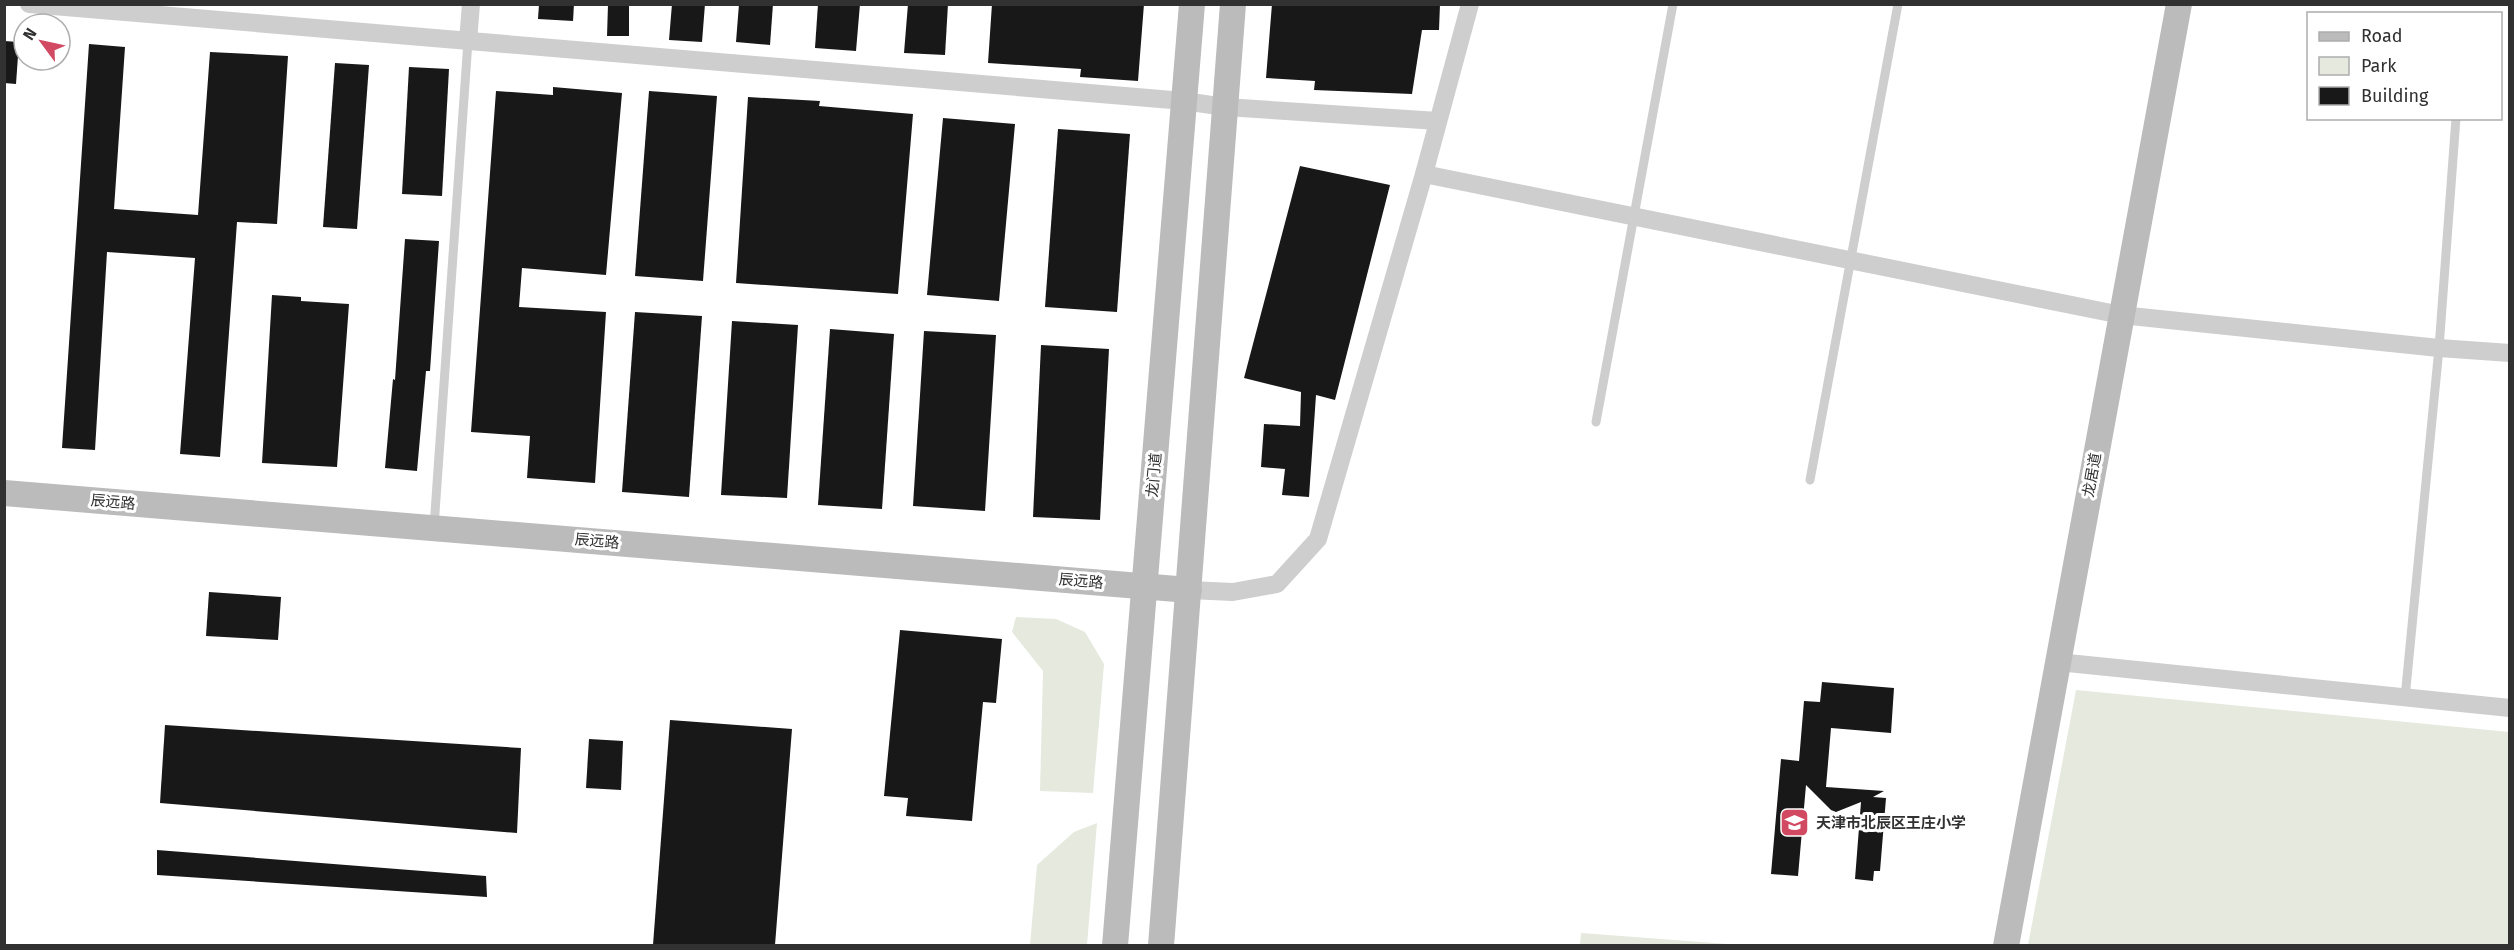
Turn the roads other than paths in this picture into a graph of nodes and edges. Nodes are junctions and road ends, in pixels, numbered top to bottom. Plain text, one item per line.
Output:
1 (29, 4) edge
2 (471, 4) edge
3 (1192, 4) edge
4 (1233, 4) edge
5 (1470, 4) edge
6 (1673, 4) edge
7 (1898, 4) edge
8 (2179, 4) edge
9 (468, 41) junction
10 (1184, 101) junction
11 (1225, 107) junction
12 (2456, 120) edge
13 (1438, 121) junction
14 (1424, 174) junction
15 (1634, 217) junction
16 (1852, 261) junction
17 (2121, 315) junction
18 (2439, 348) junction
19 (2510, 353) edge
20 (1596, 422) dead end
21 (1810, 480) dead end
22 (4, 493) edge
23 (434, 528) junction
24 (1145, 586) junction
25 (1190, 590) junction
26 (2058, 662) junction
27 (2405, 698) junction
28 (2510, 708) edge
29 (1115, 945) edge
30 (1161, 945) edge
31 (2006, 945) edge

1 - 9 street
2 - 9 street
3 - 10 street, 龙门道
4 - 11 street
5 - 13 street
6 - 15 lane
7 - 16 lane
8 - 17 street, 龙居道
9 - 10 street
9 - 23 lane
10 - 11 street
10 - 24 street, 龙门道
11 - 13 street
11 - 25 street
12 - 18 lane
13 - 14 street
14 - 15 street
14 - 25 street
15 - 16 street
15 - 20 lane
16 - 17 street
16 - 21 lane
17 - 18 street
17 - 26 street, 龙居道
18 - 19 street
18 - 27 lane
22 - 23 street, 辰远路
23 - 24 street, 辰远路
24 - 25 street, 辰远路
24 - 29 street, 龙门道
25 - 30 street
26 - 27 street
26 - 31 street, 龙居道
27 - 28 street

